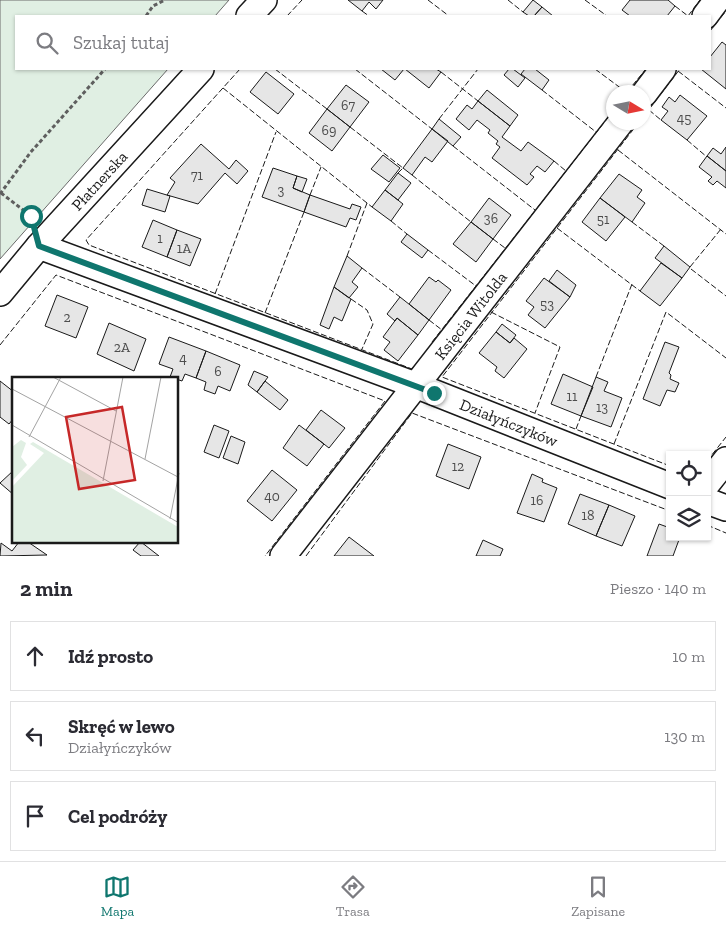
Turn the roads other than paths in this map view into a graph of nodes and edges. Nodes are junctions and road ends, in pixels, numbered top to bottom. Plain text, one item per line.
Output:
1 (264, 0) edge
2 (717, 0) edge
3 (250, 15) edge
4 (705, 15) edge
5 (200, 70) edge
6 (662, 70) edge
7 (651, 85) edge
8 (615, 130) edge
9 (39, 246) junction
10 (0, 293) edge
11 (415, 385) junction
12 (726, 460) edge
13 (711, 479) edge
14 (666, 484) edge
15 (711, 502) edge
16 (726, 508) edge
17 (283, 556) edge

1 - 3 street
2 - 4 street
5 - 9 street, Płatnerska
6 - 7 street
8 - 11 street, Księcia Witolda
9 - 10 street, Płatnerska
9 - 11 street, Działyńczyków
11 - 14 street, Działyńczyków
11 - 17 street, Księcia Witolda
12 - 13 street
15 - 16 street

